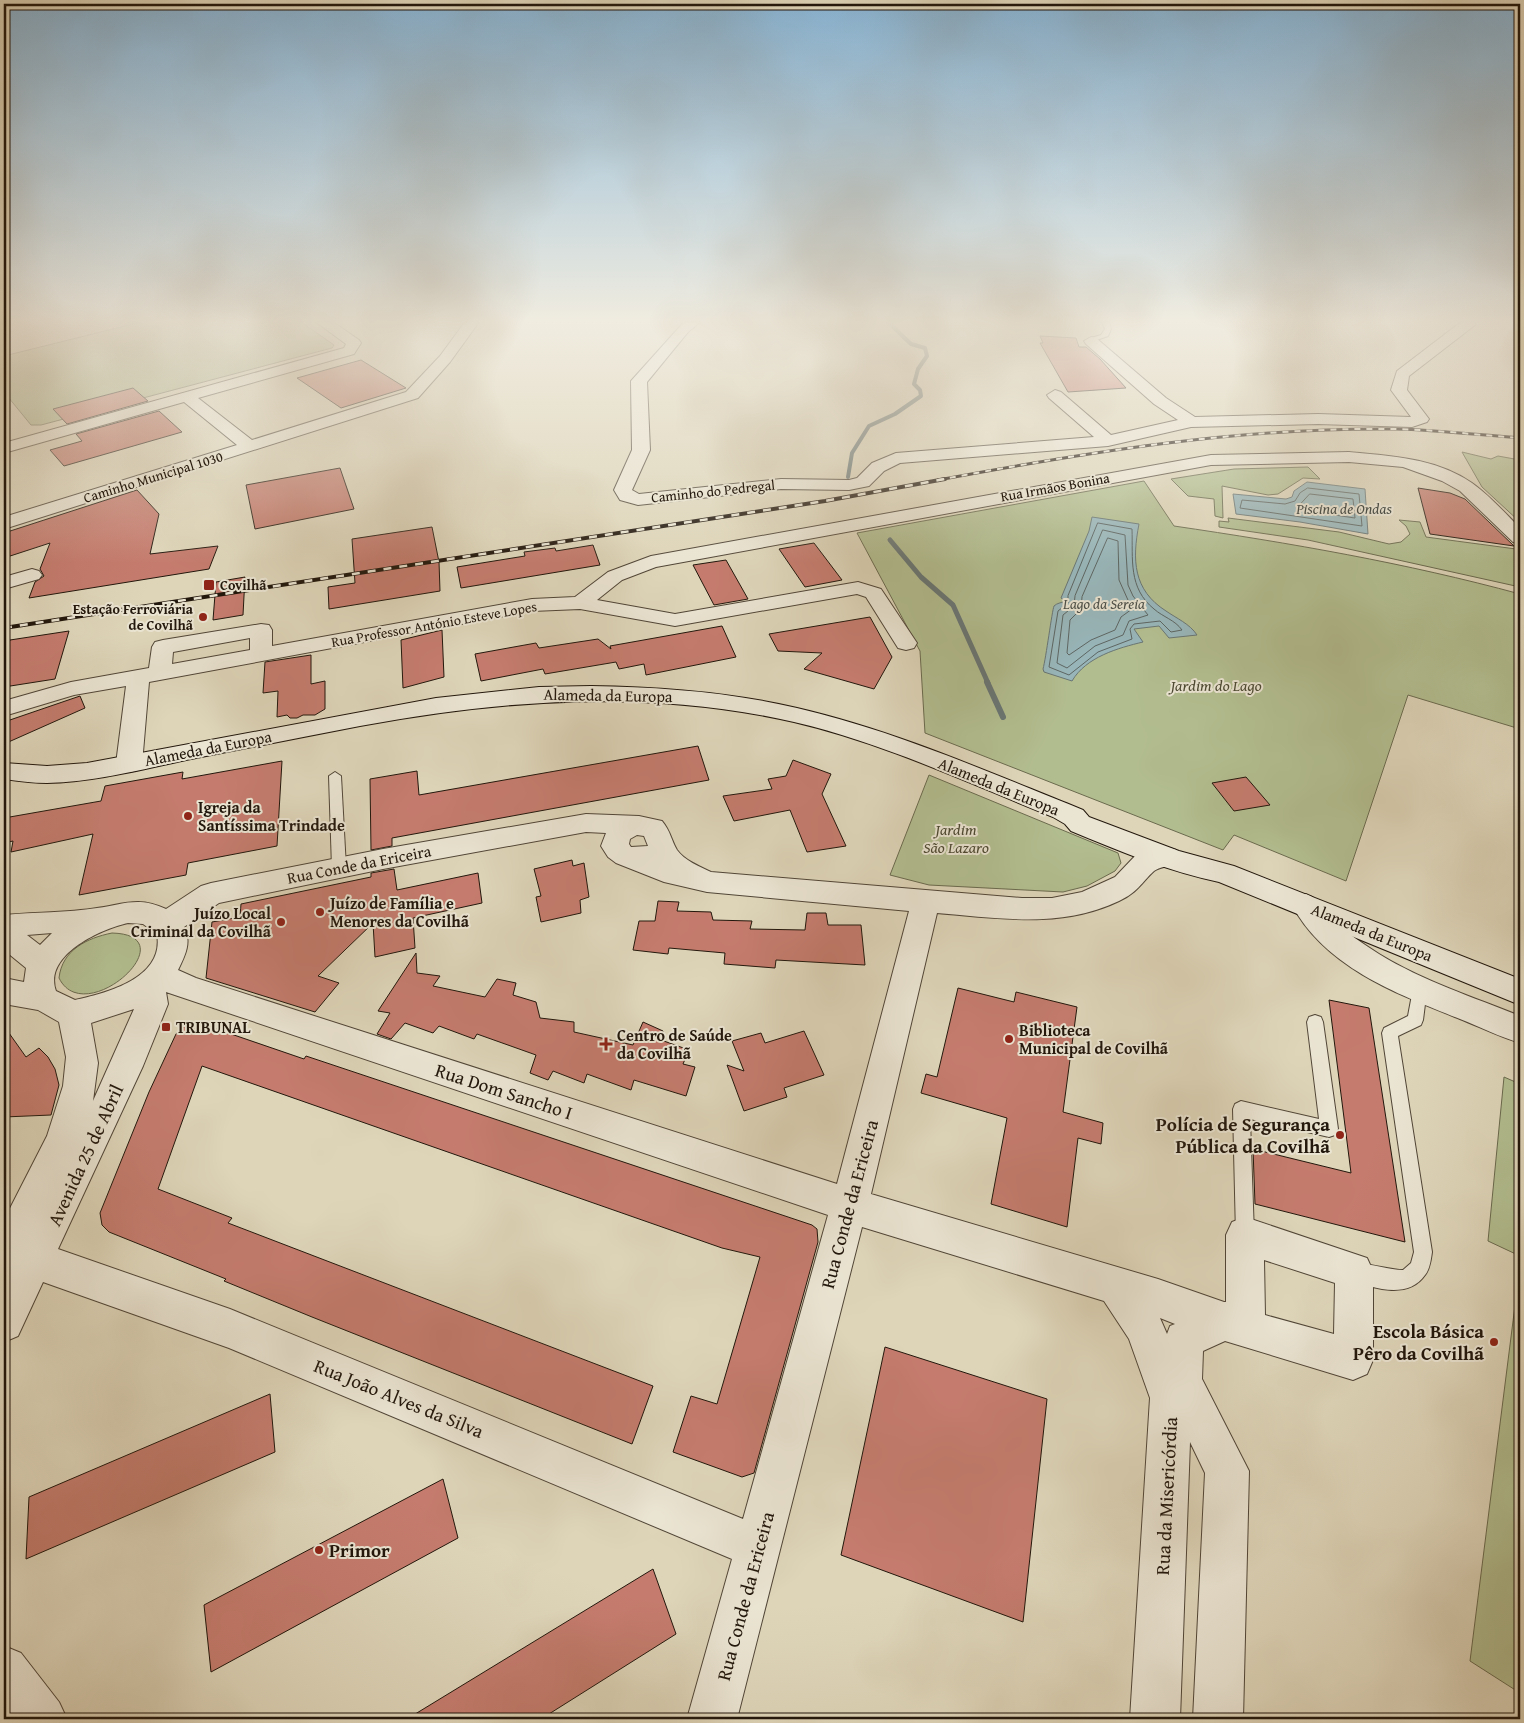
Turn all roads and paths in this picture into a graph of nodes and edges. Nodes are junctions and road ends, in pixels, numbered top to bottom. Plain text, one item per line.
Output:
1 (164, 402) edge
2 (195, 402) edge
3 (389, 402) edge
4 (640, 402) edge
5 (1064, 402) edge
6 (1162, 402) edge
7 (1408, 402) edge
8 (1190, 422) junction
9 (1108, 441) junction
10 (250, 447) junction
11 (4, 448) edge
12 (860, 503) junction
13 (4, 523) edge
14 (1520, 538) edge
15 (32, 576) dead end
16 (4, 583) edge
17 (580, 603) junction
18 (906, 643) dead end
19 (149, 676) junction
20 (4, 709) edge
21 (129, 764) junction
22 (4, 771) edge
23 (335, 776) dead end
24 (1074, 817) junction
25 (639, 825) junction
26 (560, 826) junction
27 (660, 843) junction
28 (1132, 846) junction
29 (624, 852) junction
30 (1166, 857) junction
31 (1194, 866) junction
32 (339, 868) junction
33 (1224, 873) junction
34 (1136, 878) junction
35 (707, 882) junction
36 (926, 901) junction
37 (1306, 905) junction
38 (103, 918) junction
39 (167, 923) junction
40 (4, 926) edge
41 (4, 933) edge
42 (155, 979) junction
43 (4, 980) edge
44 (50, 988) junction
45 (1419, 988) junction
46 (4, 991) edge
47 (1520, 992) edge
48 (1315, 1022) dead end
49 (1520, 1030) edge
50 (849, 1205) junction
51 (1244, 1235) junction
52 (20, 1258) edge
53 (1354, 1271) junction
54 (1117, 1286) junction
55 (4, 1322) edge
56 (1235, 1325) junction
57 (758, 1547) junction
58 (4, 1670) edge
59 (42, 1719) edge
60 (712, 1719) edge
61 (1155, 1719) edge
62 (1218, 1719) edge

1 - 11 street
2 - 10 street
3 - 10 street, Caminho Municipal 1030
4 - 12 street, Caminho do Pedregal
5 - 9 street
6 - 8 street
7 - 8 street
8 - 9 street
9 - 12 street
10 - 13 street, Caminho Municipal 1030
12 - 14 street, Rua Irmãos Bonina
12 - 17 street
15 - 16 street
17 - 18 street, Rua Professor António Esteve Lopes
17 - 19 street, Rua Professor António Esteve Lopes
19 - 20 street, Rua Professor António Esteve Lopes
19 - 21 street
21 - 22 street, Alameda da Europa
21 - 24 street, Alameda da Europa
23 - 32 lane
24 - 28 street, Alameda da Europa
24 - 33 street, Alameda da Europa
25 - 26 street, Rua Conde da Ericeira
25 - 27 street, Rua Conde da Ericeira
25 - 29 street
26 - 29 street, Rua Conde da Ericeira
26 - 32 street, Rua Conde da Ericeira
27 - 29 street
27 - 35 street, Rua Conde da Ericeira
28 - 30 street, Alameda da Europa
28 - 34 street
29 - 35 street, Rua Conde da Ericeira
30 - 31 street, Alameda da Europa
30 - 34 street
31 - 33 street, Alameda da Europa
31 - 34 street
32 - 39 street, Rua Conde da Ericeira
33 - 37 street, Alameda da Europa
34 - 36 street
35 - 36 street, Rua Conde da Ericeira
36 - 50 street, Rua Conde da Ericeira
37 - 45 street
37 - 47 street, Alameda da Europa
38 - 39 street
38 - 40 street
38 - 44 street
39 - 42 street
41 - 44 street
42 - 44 street
42 - 50 street, Rua Dom Sancho I
42 - 52 street, Avenida 25 de Abril
43 - 44 street
44 - 46 street
44 - 52 street, Avenida 25 de Abril
45 - 49 street
45 - 53 lane
48 - 51 lane
50 - 54 street
50 - 57 street, Rua Conde da Ericeira
51 - 53 street
51 - 56 street
52 - 55 street, Avenida 25 de Abril
52 - 57 street, Rua João Alves da Silva
53 - 56 street
54 - 56 street
54 - 61 street, Rua da Misericórdia
56 - 62 street, Rua da Misericórdia
57 - 60 street, Rua Conde da Ericeira
58 - 59 street

